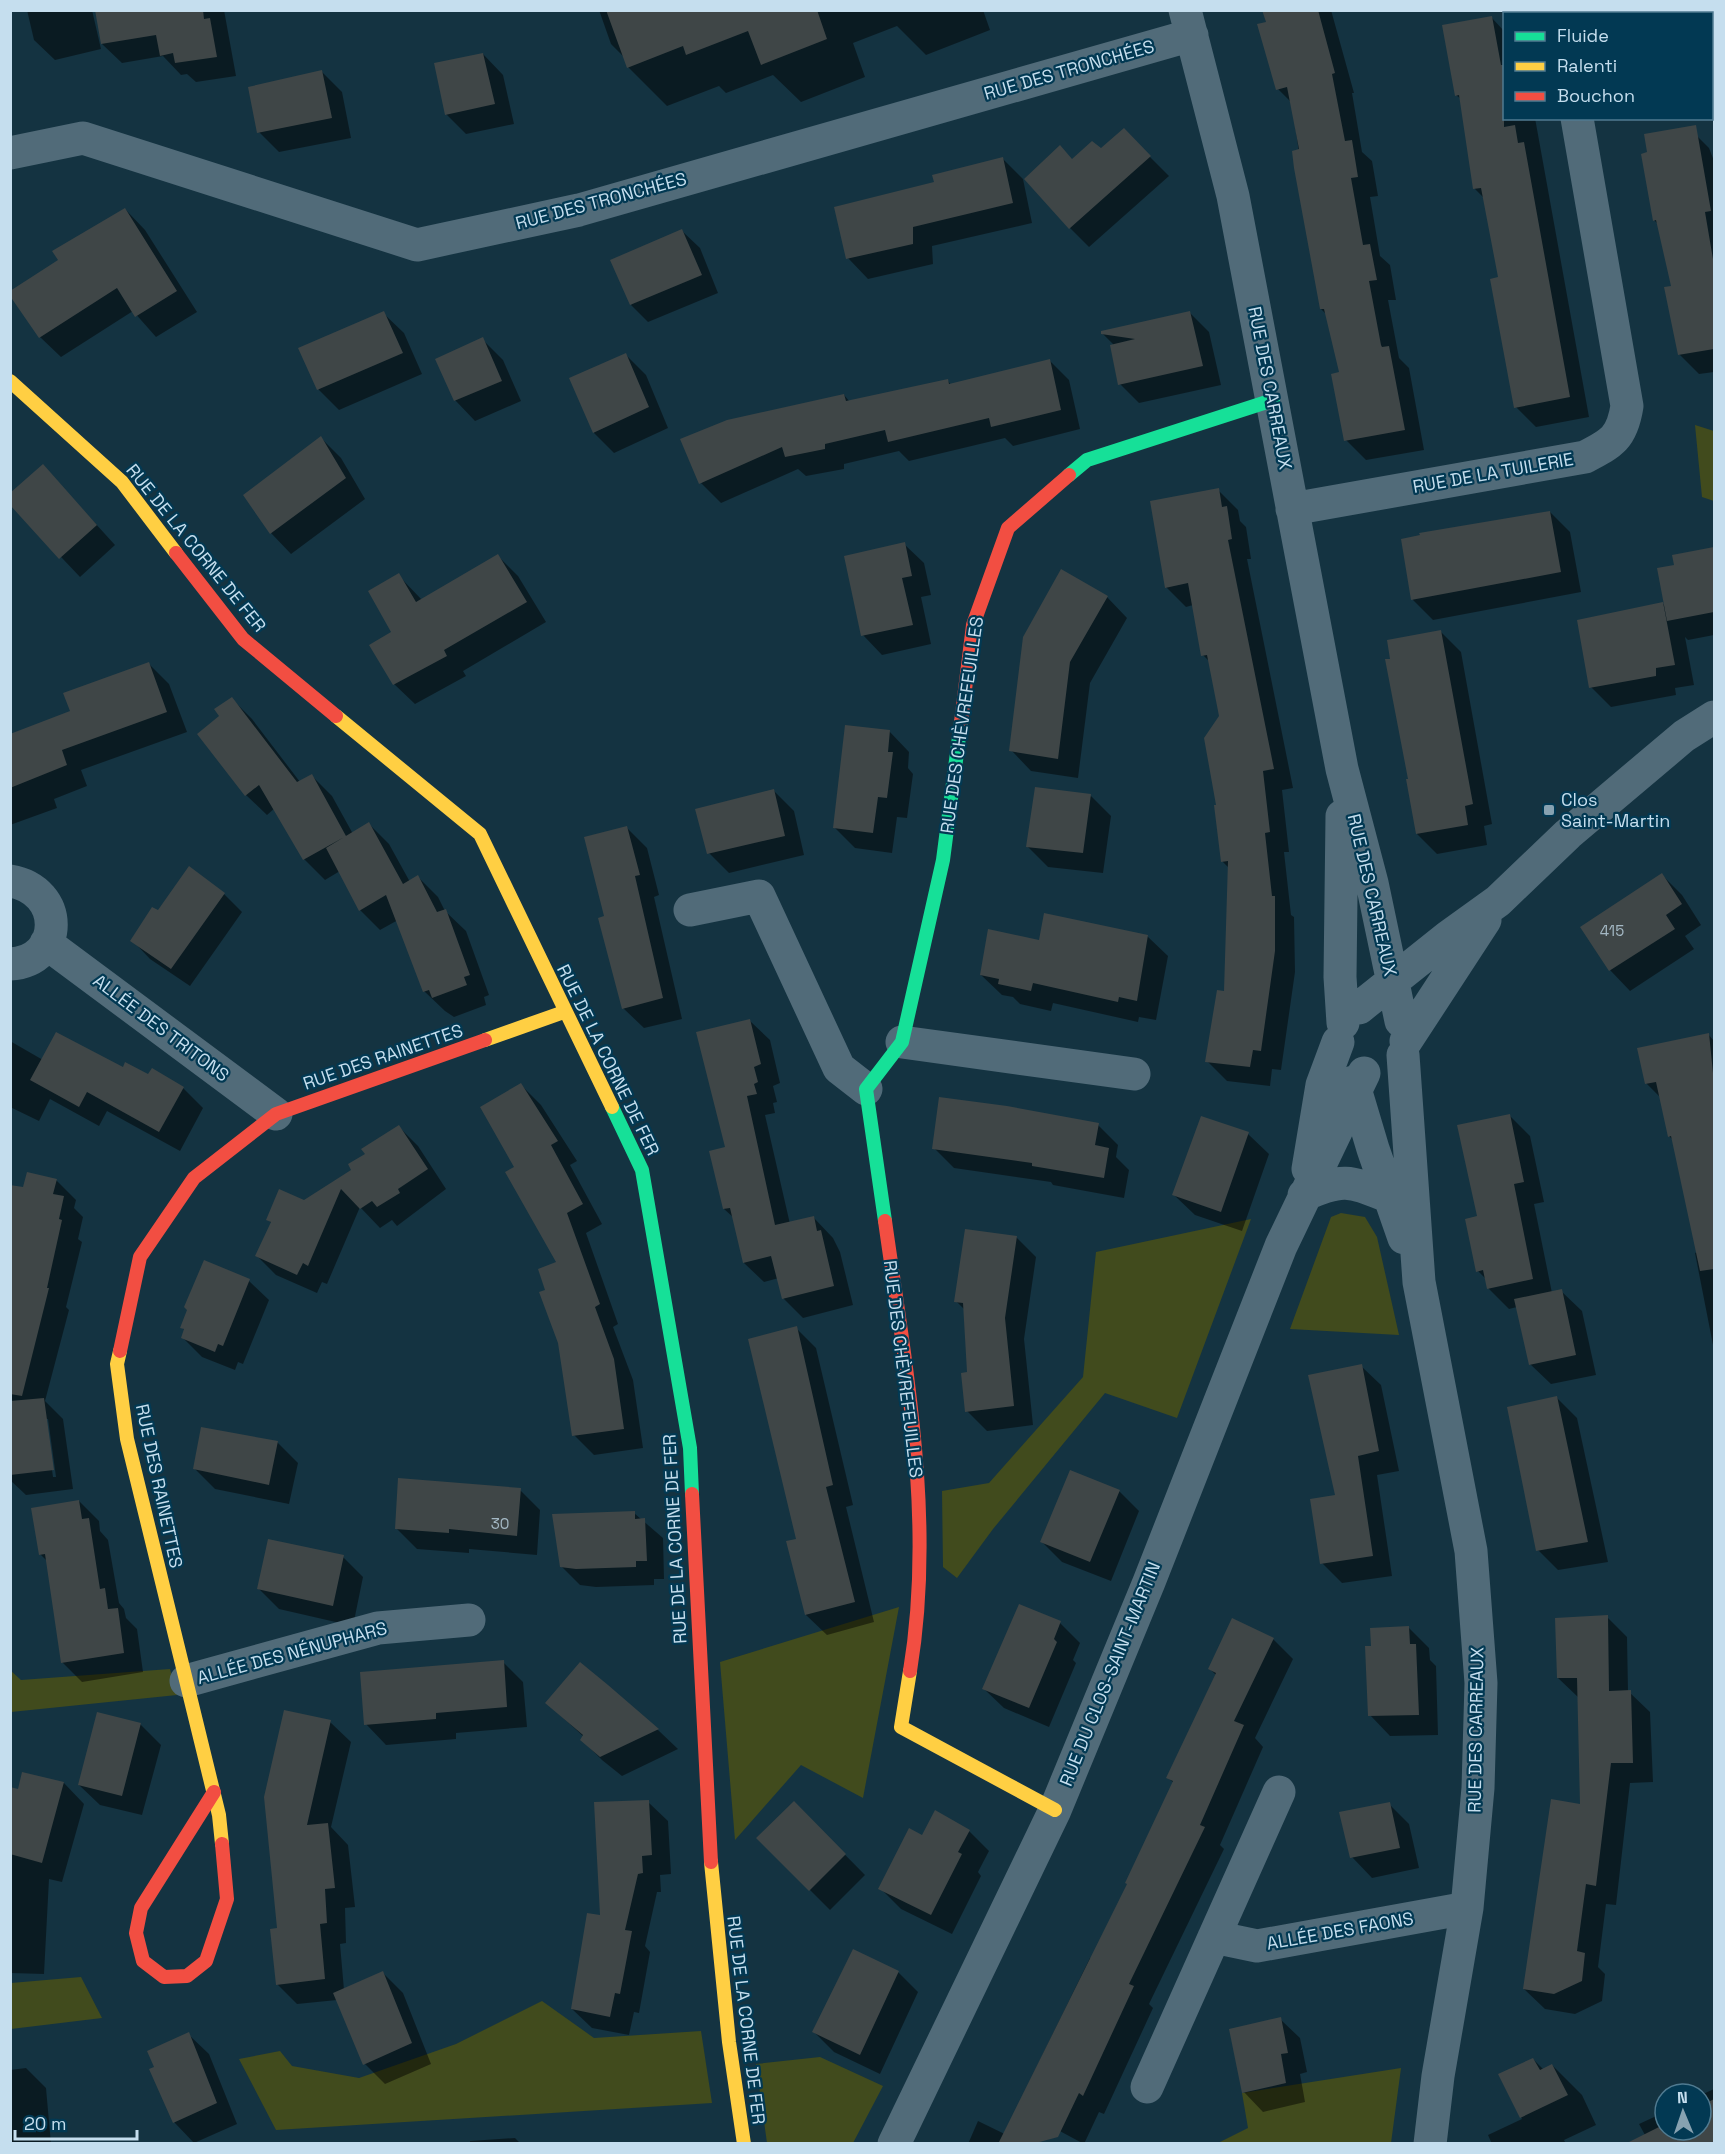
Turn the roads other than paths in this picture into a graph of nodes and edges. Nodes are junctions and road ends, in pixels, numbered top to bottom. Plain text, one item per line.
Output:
1 (1189, 23) edge
2 (1577, 120) edge
3 (10, 153) edge
4 (10, 381) edge
5 (1273, 400) junction
6 (1292, 509) junction
7 (1714, 717) edge
8 (1342, 769) junction
9 (10, 881) edge
10 (1498, 901) junction
11 (690, 910) dead end
12 (1381, 921) junction
13 (1448, 936) junction
14 (46, 943) junction
15 (10, 964) edge
16 (1392, 982) junction
17 (564, 1012) junction
18 (1403, 1039) junction
19 (902, 1042) junction
20 (1351, 1050) junction
21 (1134, 1074) dead end
22 (866, 1089) junction
23 (276, 1114) junction
24 (1304, 1195) junction
25 (1390, 1197) junction
26 (1419, 1282) junction
27 (469, 1620) dead end
28 (186, 1681) junction
29 (214, 1792) junction
30 (1279, 1792) dead end
31 (1054, 1810) junction
32 (1467, 1908) junction
33 (1214, 1937) junction
34 (1147, 2086) dead end
35 (744, 2144) edge
36 (894, 2144) edge
37 (1430, 2144) edge

1 - 3 street, RUE DES TRONCHÉES
1 - 5 street, RUE DES CARREAUX
2 - 6 street, RUE DE LA TUILERIE
4 - 17 street, RUE DE LA CORNE DE FER
5 - 6 street, RUE DES CARREAUX
5 - 19 street, RUE DES CHÈVREFEUILLES
6 - 8 street, RUE DES CARREAUX
7 - 10 street, RUE DU CLOS-SAINT-MARTIN
8 - 12 street, RUE DES CARREAUX
8 - 20 street, RUE DES CARREAUX
9 - 14 street
10 - 13 street, RUE DU CLOS-SAINT-MARTIN
10 - 18 street, RUE DU CLOS-SAINT-MARTIN
11 - 22 street
12 - 13 street
12 - 16 street, RUE DES CARREAUX
13 - 16 street, RUE DU CLOS-SAINT-MARTIN
14 - 15 street
14 - 23 street, ALLÉE DES TRITONS
16 - 18 street, RUE DES CARREAUX
16 - 20 street, RUE DU CLOS-SAINT-MARTIN
17 - 23 street, RUE DES RAINETTES
17 - 35 street, RUE DE LA CORNE DE FER
18 - 20 street
18 - 20 street
18 - 26 street, RUE DES CARREAUX
19 - 21 street
19 - 22 street, RUE DES CHÈVREFEUILLES
20 - 24 street, RUE DU CLOS-SAINT-MARTIN
20 - 24 street, RUE DU CLOS-SAINT-MARTIN
20 - 25 street, RUE DES CARREAUX
22 - 31 street, RUE DES CHÈVREFEUILLES
23 - 28 street, RUE DES RAINETTES
24 - 25 street
24 - 31 street, RUE DU CLOS-SAINT-MARTIN
25 - 26 street, RUE DES CARREAUX
26 - 32 street, RUE DES CARREAUX
27 - 28 street, ALLÉE DES NÉNUPHARS
28 - 29 street, RUE DES RAINETTES
29 - 29 street, RUE DES RAINETTES
30 - 33 street
31 - 36 street, RUE DU CLOS-SAINT-MARTIN
32 - 33 street, ALLÉE DES FAONS
32 - 37 street, RUE DES CARREAUX
33 - 34 street

